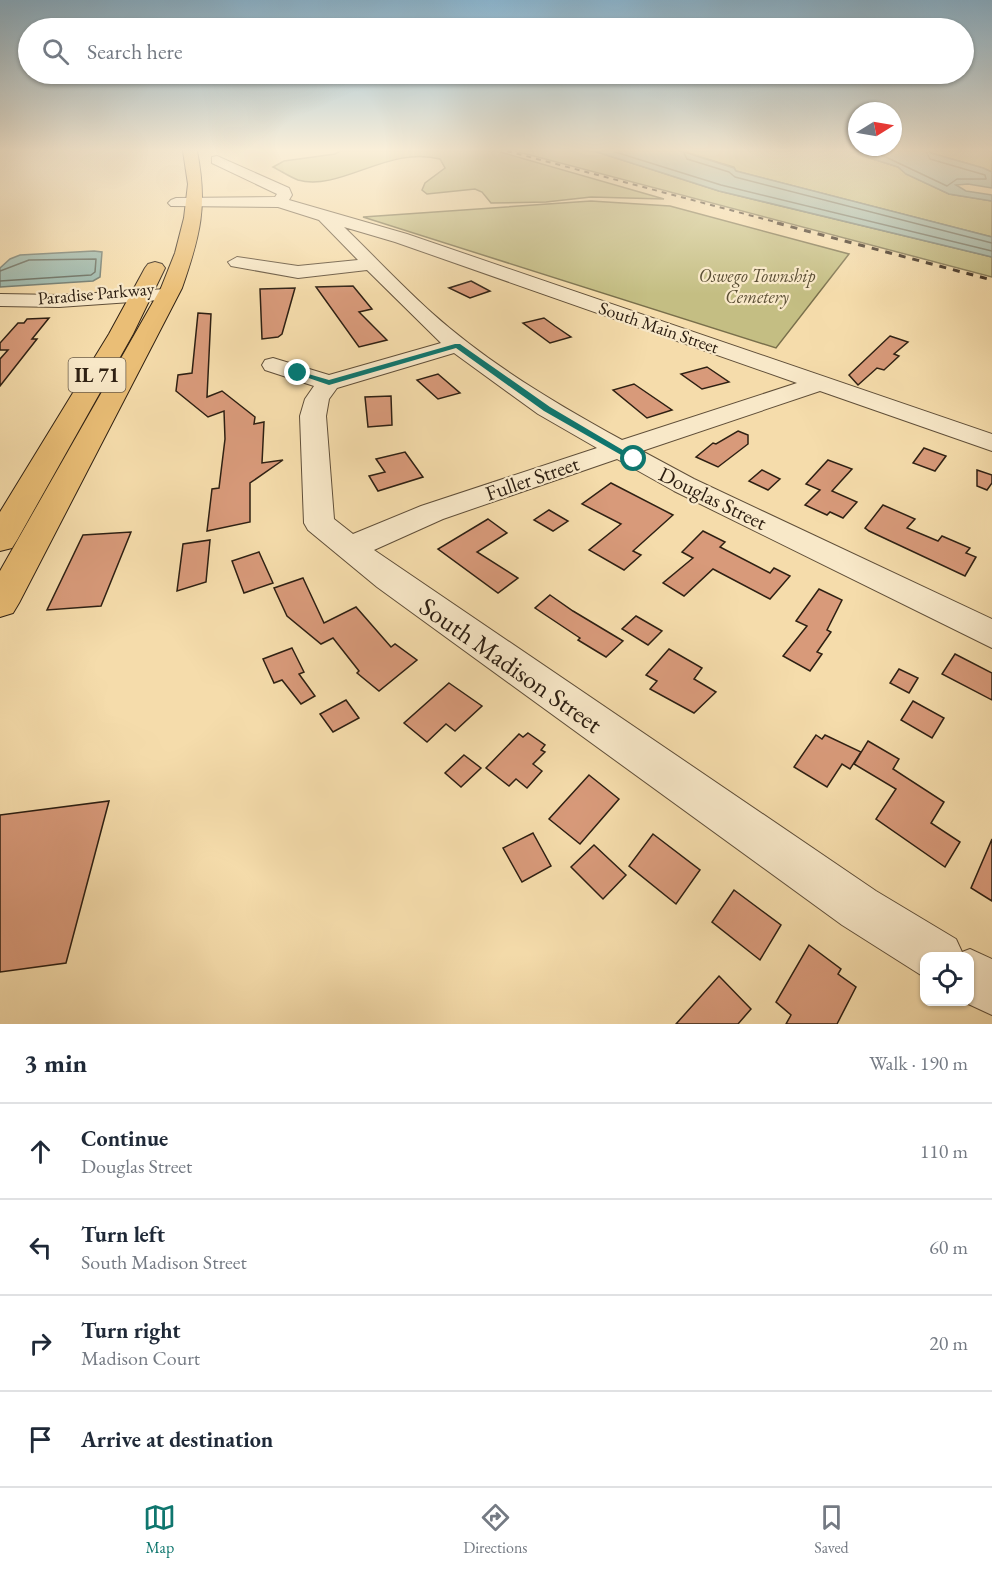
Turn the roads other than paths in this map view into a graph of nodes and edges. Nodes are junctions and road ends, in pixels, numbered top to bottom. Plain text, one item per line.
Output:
1 (182, 199) edge
2 (217, 199) edge
3 (282, 199) edge
4 (279, 202) junction
5 (325, 217) junction
6 (237, 262) dead end
7 (375, 264) junction
8 (156, 292) junction
9 (5, 300) edge
10 (457, 345) junction
11 (273, 365) dead end
12 (329, 383) junction
13 (820, 383) junction
14 (992, 443) edge
15 (618, 450) junction
16 (0, 540) edge
17 (351, 549) junction
18 (0, 603) edge
19 (992, 635) edge
20 (931, 952) edge
21 (974, 978) edge
22 (992, 989) edge

1 - 8 main road, IL 71
2 - 4 street, Douglas Street
3 - 4 street
4 - 5 street, Douglas Street
5 - 7 street, Douglas Street
5 - 13 street, South Main Street
6 - 7 street
7 - 10 street, Douglas Street
8 - 9 street, Paradise Parkway
8 - 16 main road, IL 71
8 - 18 main road, IL 71
10 - 12 street
10 - 15 street, Douglas Street
11 - 12 street
12 - 17 street, South Madison Street
13 - 14 street, South Main Street
13 - 15 street, Fuller Street
15 - 17 street, Fuller Street
15 - 19 street, Douglas Street
17 - 20 street, South Madison Street
21 - 22 street

